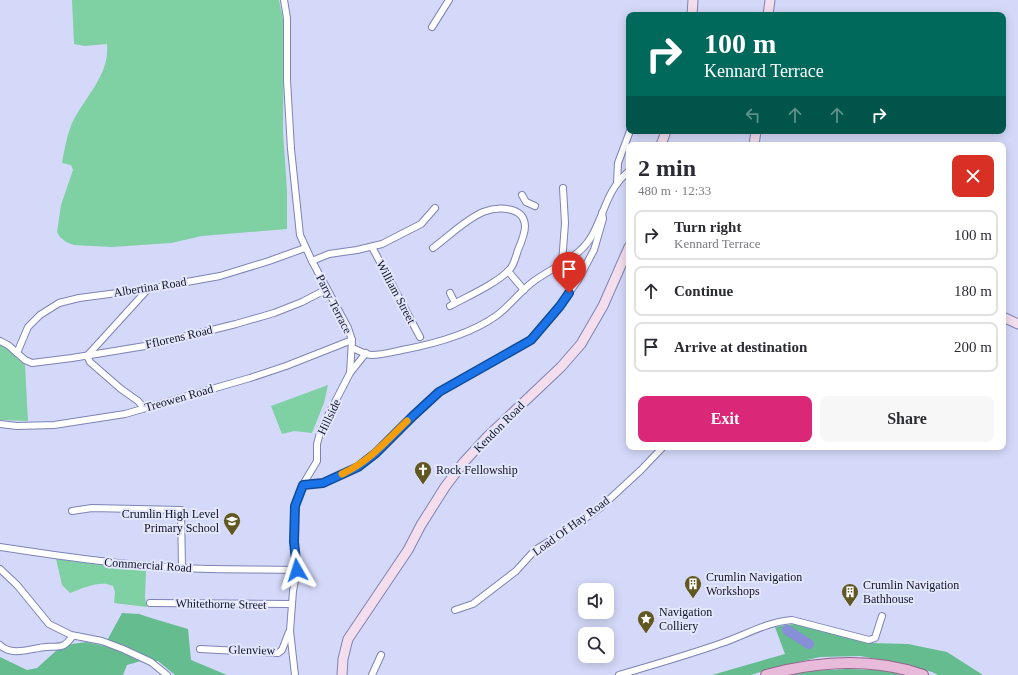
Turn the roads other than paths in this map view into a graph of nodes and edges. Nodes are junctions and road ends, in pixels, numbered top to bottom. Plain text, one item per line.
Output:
1 (284, 0) edge
2 (449, 0) edge
3 (693, 0) edge
4 (770, 0) edge
5 (692, 12) edge
6 (768, 12) edge
7 (432, 27) dead end
8 (629, 134) edge
9 (626, 174) edge
10 (617, 183) junction
11 (563, 188) dead end
12 (522, 195) dead end
13 (526, 202) junction
14 (534, 206) dead end
15 (435, 208) dead end
16 (602, 212) junction
17 (517, 213) junction
18 (372, 246) junction
19 (305, 248) junction
20 (433, 248) dead end
21 (626, 254) edge
22 (312, 261) junction
23 (562, 264) junction
24 (508, 271) junction
25 (327, 288) junction
26 (148, 289) junction
27 (524, 290) junction
28 (450, 293) dead end
29 (1006, 318) edge
30 (1018, 324) edge
31 (420, 336) dead end
32 (352, 340) junction
33 (0, 341) edge
34 (352, 348) junction
35 (18, 353) junction
36 (366, 353) junction
37 (87, 356) junction
38 (350, 373) junction
39 (144, 408) junction
40 (0, 424) edge
41 (660, 450) edge
42 (303, 485) junction
43 (72, 511) dead end
44 (0, 547) edge
45 (182, 568) junction
46 (0, 569) edge
47 (297, 570) junction
48 (150, 603) dead end
49 (292, 604) junction
50 (455, 610) dead end
51 (882, 616) dead end
52 (290, 631) junction
53 (73, 636) junction
54 (0, 645) edge
55 (200, 649) dead end
56 (381, 655) dead end
57 (168, 675) edge
58 (295, 675) edge
59 (342, 675) edge
60 (372, 675) edge
61 (619, 675) edge
62 (766, 675) edge
63 (923, 675) edge

1 - 19 street, Parry Terrace
2 - 7 street
3 - 5 main road
4 - 6 main road
8 - 10 street
9 - 10 street
10 - 16 street
11 - 23 street
12 - 13 street
13 - 14 street
13 - 17 street
15 - 18 street
16 - 23 street
16 - 42 street
17 - 20 street
17 - 24 street
18 - 22 street
18 - 31 street, William Street
19 - 22 street, Parry Terrace
19 - 26 street, Albertina Road
21 - 59 main road, Kendon Road
22 - 25 street, Parry Terrace
23 - 27 street
24 - 27 street
24 - 28 street
25 - 32 street, Parry Terrace
25 - 37 street, Fflorens Road
26 - 35 street, Albertina Road
26 - 37 street
27 - 36 street
29 - 30 main road
32 - 34 street, Parry Terrace
32 - 39 street, Treowen Road
33 - 35 street
34 - 36 street
34 - 38 street, Hillside
35 - 37 street, Fflorens Road
36 - 38 street
37 - 39 street
38 - 42 street, Hillside
39 - 40 street, Treowen Road
41 - 50 street, Load Of Hay Road
42 - 47 street, Hillside
43 - 45 street
44 - 45 street, Commercial Road
45 - 47 street, Commercial Road
46 - 53 street
47 - 49 street, Hillside
48 - 49 street, Whitethorne Street
49 - 52 street, Hillside
51 - 61 street
52 - 55 street, Glenview
52 - 58 street, Hillside
53 - 54 street
53 - 57 street
56 - 60 street
62 - 63 main road

